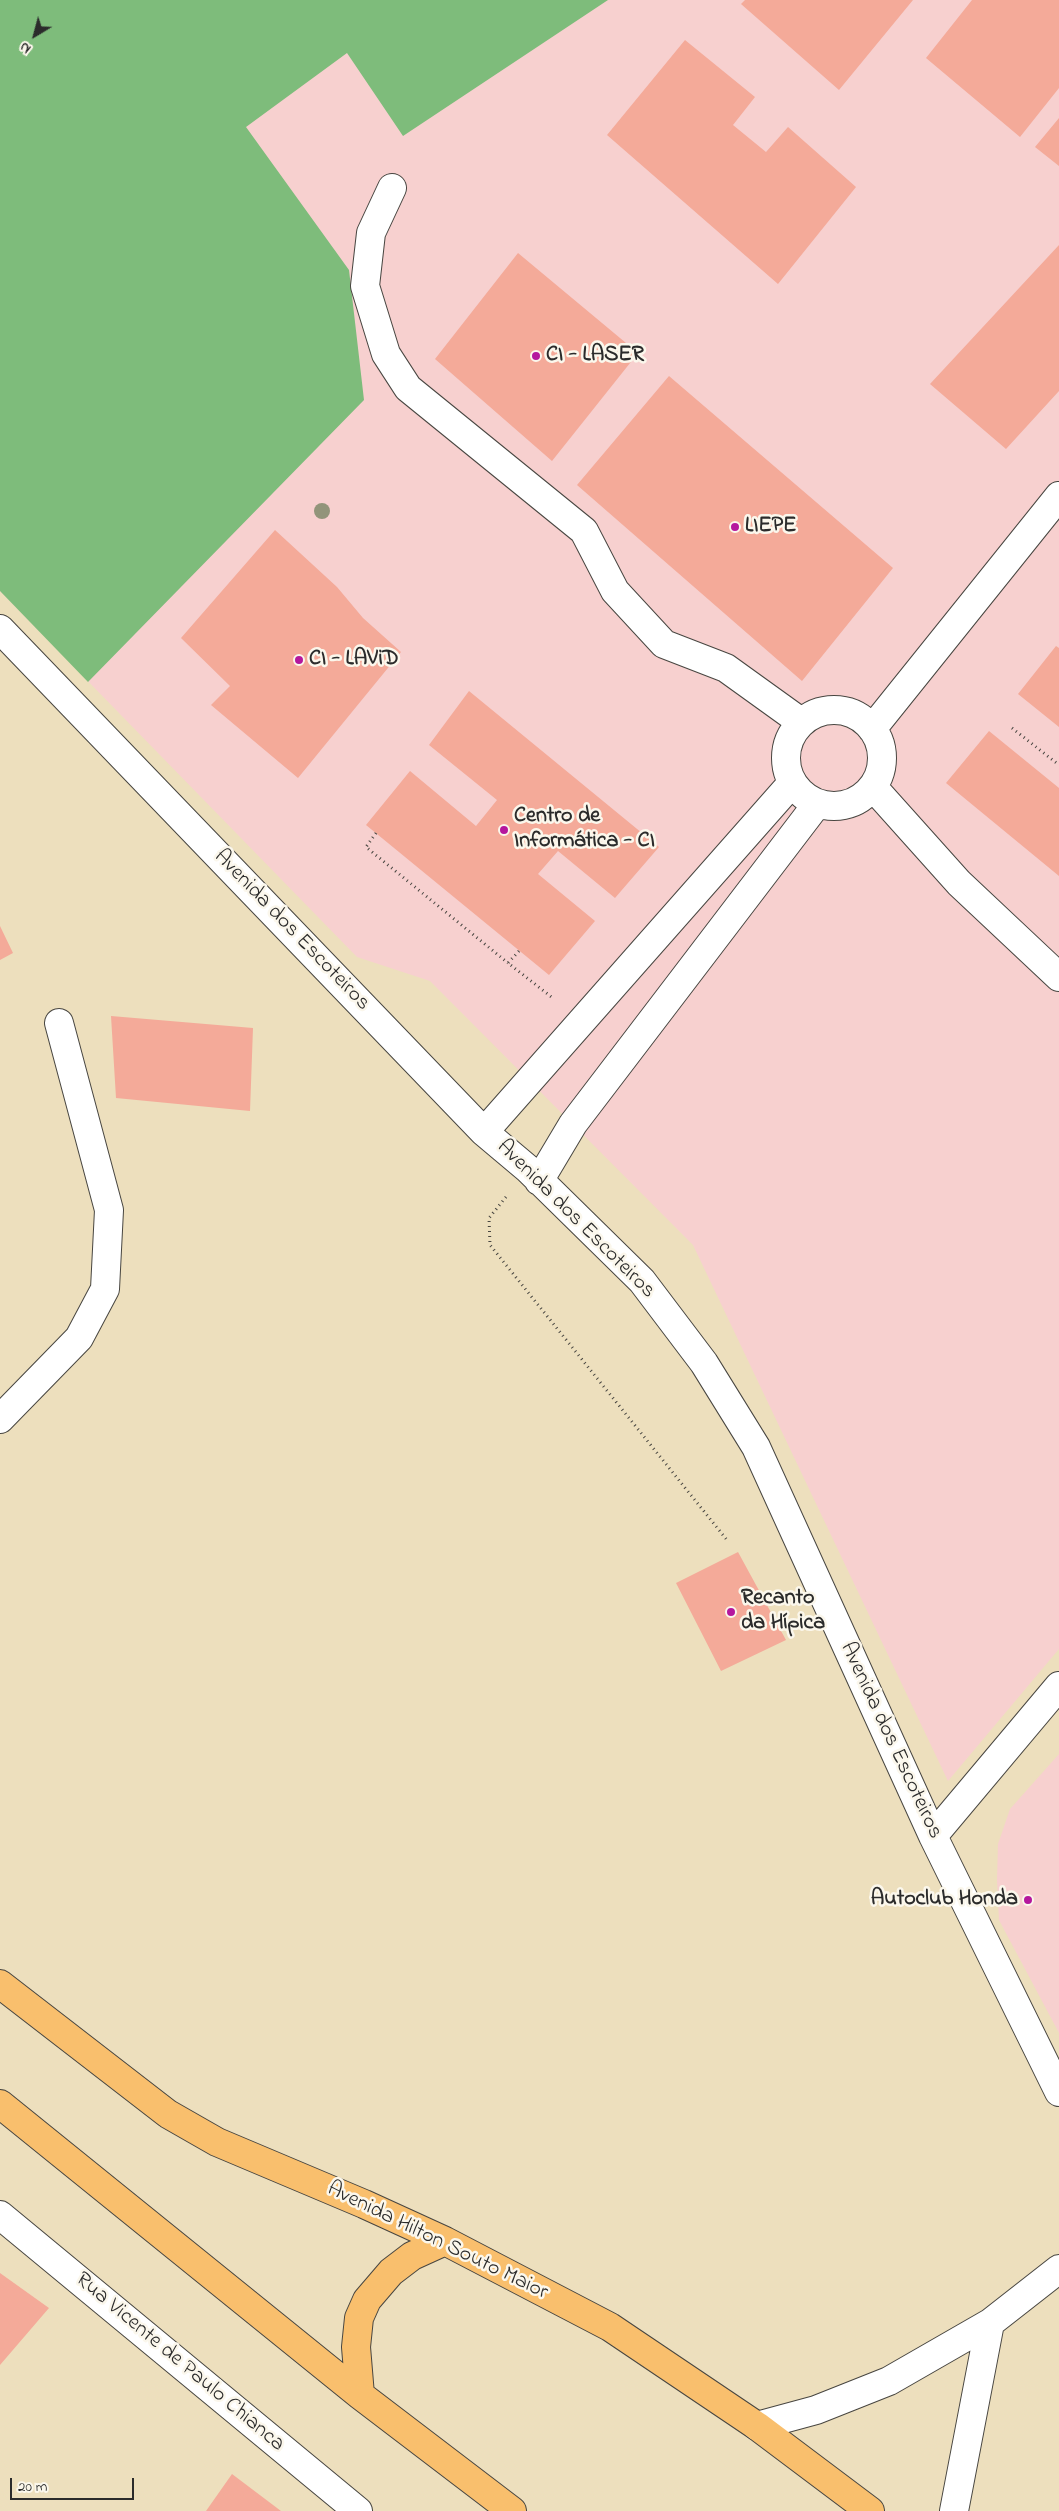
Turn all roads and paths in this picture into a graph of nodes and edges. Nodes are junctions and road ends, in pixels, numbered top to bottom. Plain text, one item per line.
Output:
1 (392, 188) dead end
2 (1059, 496) edge
3 (0, 628) edge
4 (801, 722) junction
5 (1012, 728) dead end
6 (872, 729) junction
7 (1059, 765) edge
8 (792, 783) junction
9 (873, 787) junction
10 (818, 804) junction
11 (376, 833) dead end
12 (519, 951) dead end
13 (508, 963) junction
14 (1059, 977) edge
15 (582, 1021) junction
16 (59, 1023) dead end
17 (484, 1132) junction
18 (533, 1175) junction
19 (0, 1419) edge
20 (726, 1540) dead end
21 (1059, 1686) edge
22 (933, 1836) junction
23 (0, 1984) edge
24 (1059, 2092) edge
25 (0, 2104) edge
26 (0, 2215) edge
27 (445, 2241) junction
28 (1059, 2269) edge
29 (990, 2323) junction
30 (360, 2395) junction
31 (757, 2426) junction
32 (358, 2511) edge
33 (512, 2511) edge
34 (870, 2511) edge
35 (954, 2511) edge

1 - 4 street
2 - 6 street
3 - 17 street, Avenida dos Escoteiros
4 - 6 street
4 - 8 street
5 - 7 path
6 - 9 street
8 - 10 street
8 - 15 street
9 - 10 street
9 - 14 street
10 - 18 street
11 - 13 path
12 - 13 path
13 - 15 path
15 - 17 street
16 - 19 street
17 - 18 street, Avenida dos Escoteiros
18 - 20 path
18 - 22 street, Avenida dos Escoteiros
21 - 22 street
22 - 24 street, Avenida dos Escoteiros
23 - 27 main road, Avenida Hilton Souto Maior
25 - 30 main road
26 - 32 street, Rua Vicente de Paulo Chianca
27 - 30 main road
27 - 31 main road, Avenida Hilton Souto Maior
28 - 29 street
29 - 31 street
29 - 35 street
30 - 33 main road
31 - 34 main road, Avenida Hilton Souto Maior

